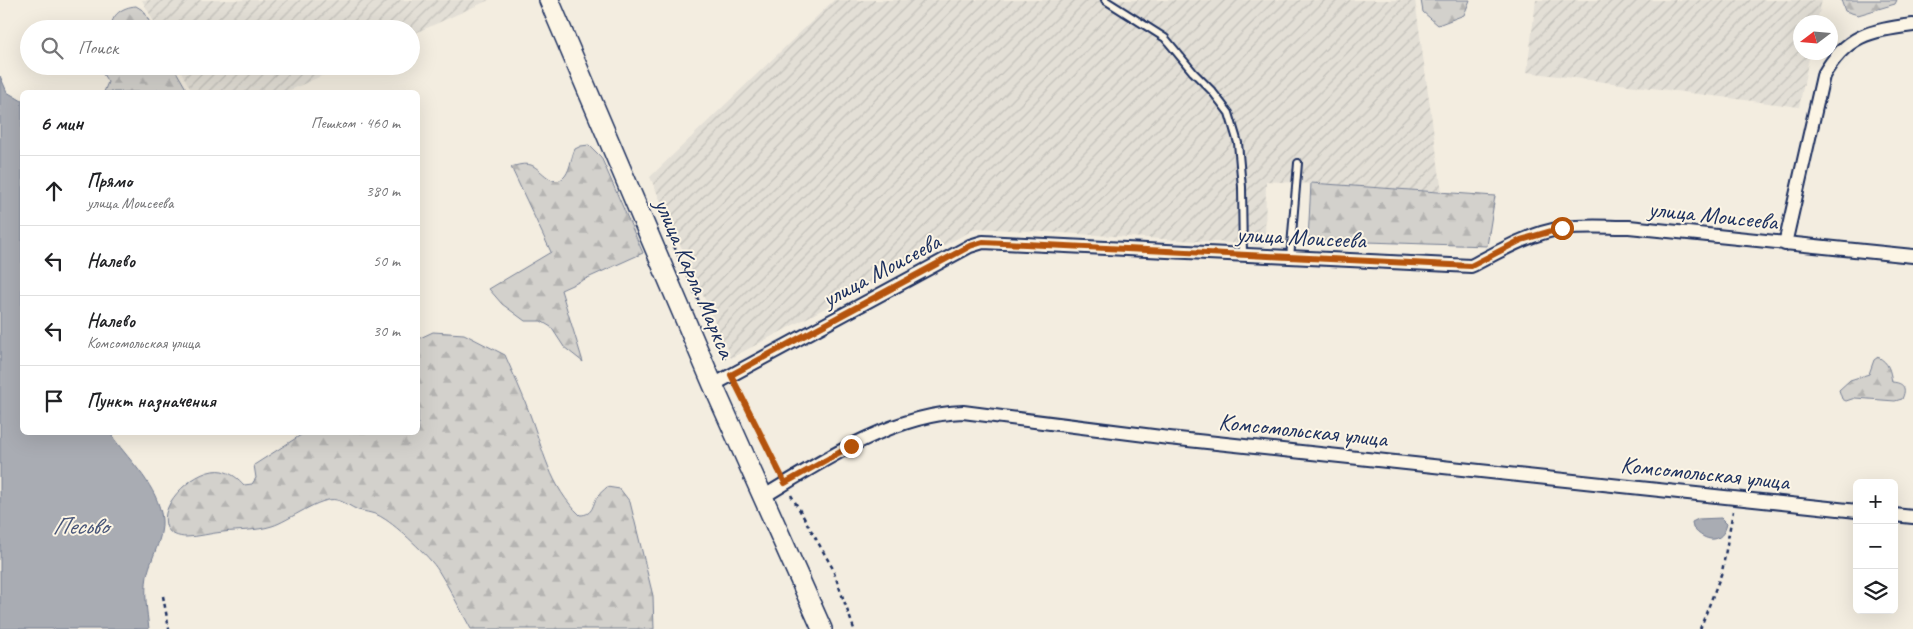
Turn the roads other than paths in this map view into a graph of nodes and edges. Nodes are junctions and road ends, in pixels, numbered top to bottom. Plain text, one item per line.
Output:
1 (548, 0) edge
2 (1105, 0) edge
3 (1913, 25) edge
4 (1298, 163) dead end
5 (1785, 244) junction
6 (1243, 256) junction
7 (1913, 256) edge
8 (1290, 258) junction
9 (713, 385) junction
10 (763, 496) junction
11 (1853, 511) edge
12 (1898, 515) edge
13 (1913, 517) edge
14 (822, 629) edge

1 - 9 street, улица Карла Маркса
2 - 6 lane
3 - 5 street
4 - 8 lane
5 - 7 street, улица Моисеева
5 - 8 street, улица Моисеева
6 - 8 street, улица Моисеева
6 - 9 street, улица Моисеева
9 - 10 street, улица Карла Маркса
10 - 11 street, Комсомольская улица
10 - 14 street, улица Карла Маркса
12 - 13 street

